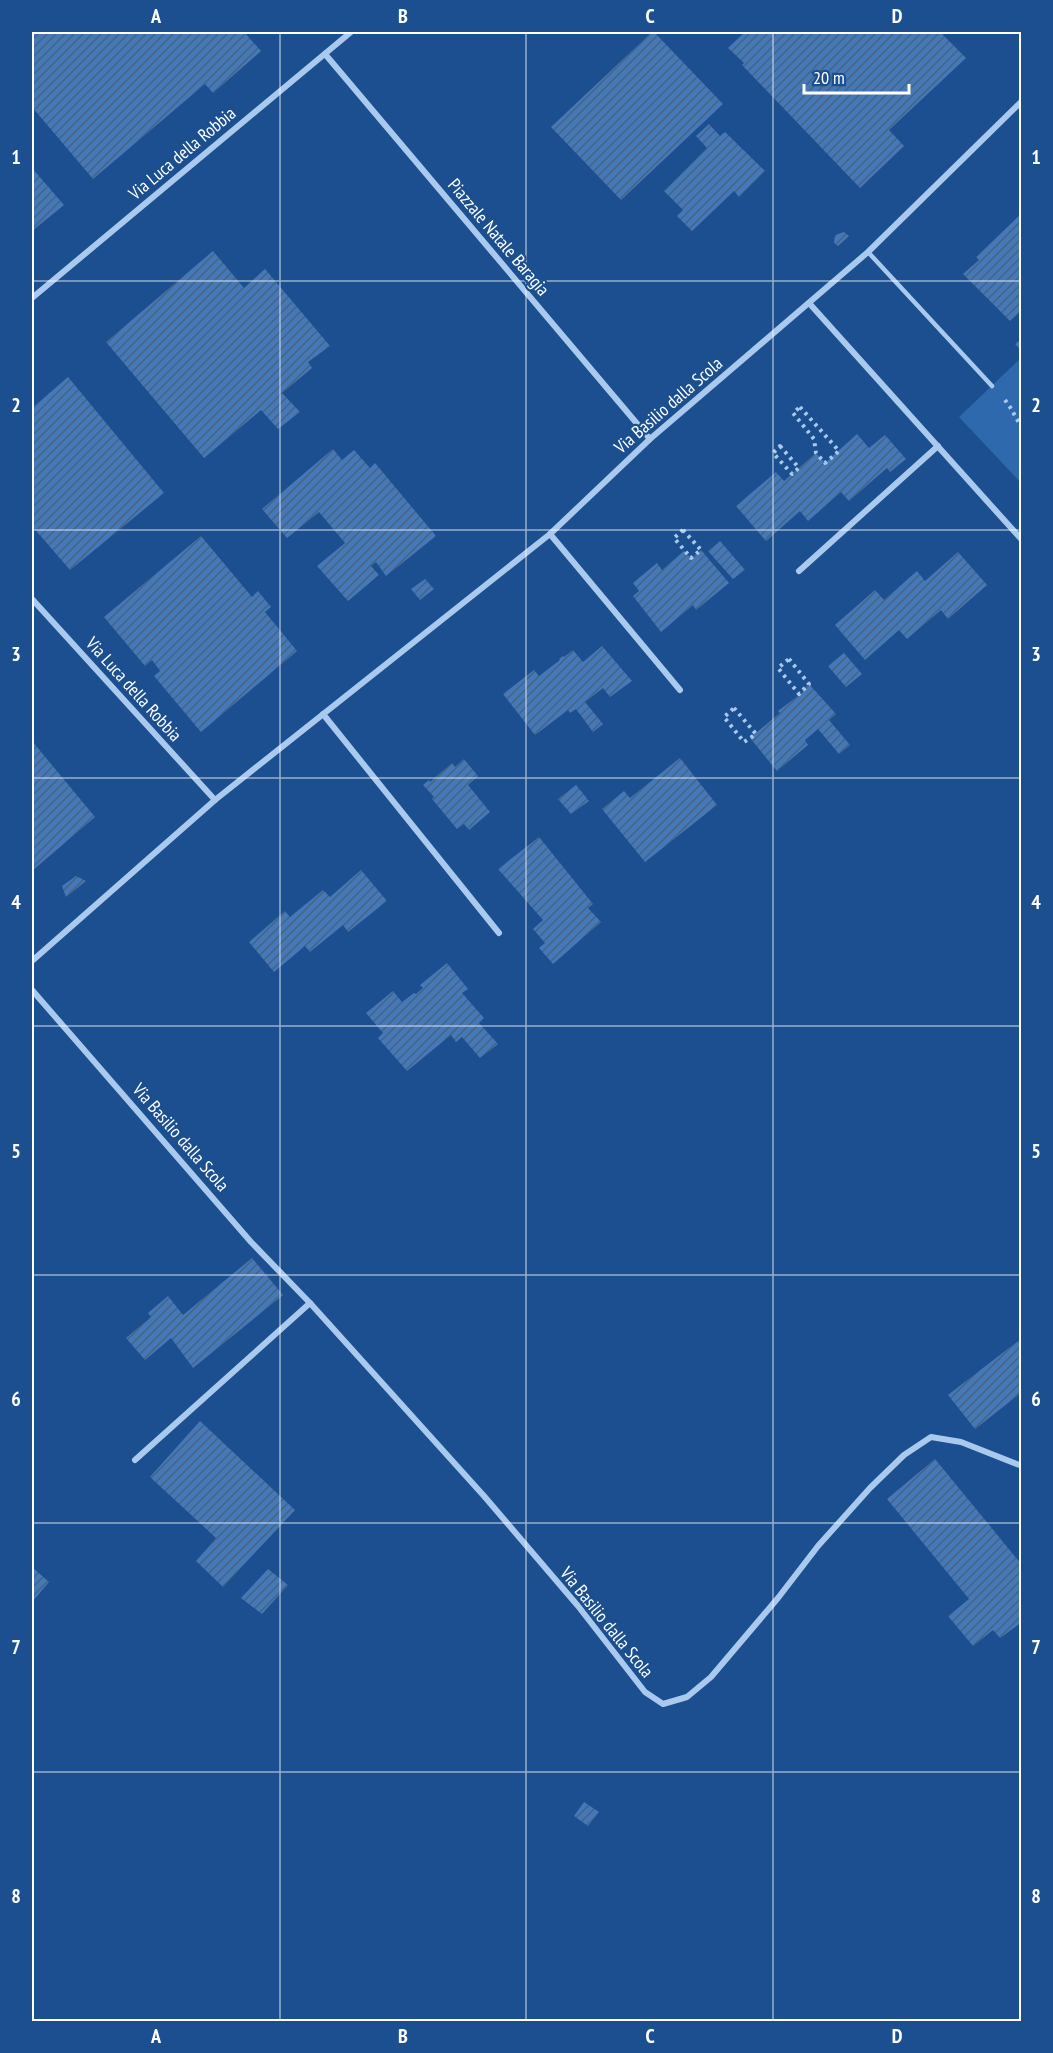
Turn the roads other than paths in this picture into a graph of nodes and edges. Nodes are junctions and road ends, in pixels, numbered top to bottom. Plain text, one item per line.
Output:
1 (351, 32) edge
2 (325, 54) junction
3 (1022, 101) edge
4 (868, 252) junction
5 (32, 298) edge
6 (809, 303) junction
7 (992, 386) road end
8 (650, 439) junction
9 (938, 446) junction
10 (550, 534) junction
11 (1022, 540) edge
12 (799, 572) dead end
13 (32, 598) edge
14 (680, 690) dead end
15 (323, 714) junction
16 (215, 800) junction
17 (500, 933) dead end
18 (32, 961) edge
19 (32, 990) edge
20 (310, 1303) junction
21 (135, 1460) dead end
22 (1022, 1466) edge

1 - 2 street, Via Luca della Robbia
2 - 5 street, Via Luca della Robbia
2 - 8 street, Piazzale Natale Baragia
3 - 4 street, Via Basilio dalla Scola
4 - 6 street, Via Basilio dalla Scola
4 - 7 lane
6 - 8 street, Via Basilio dalla Scola
6 - 9 street
8 - 10 street, Via Basilio dalla Scola
9 - 11 street
9 - 12 street
10 - 14 street
10 - 15 street, Via Basilio dalla Scola
13 - 16 street, Via Luca della Robbia
15 - 16 street, Via Basilio dalla Scola
15 - 17 street
16 - 18 street, Via Basilio dalla Scola
19 - 20 street, Via Basilio dalla Scola
20 - 21 street
20 - 22 street, Via Basilio dalla Scola

